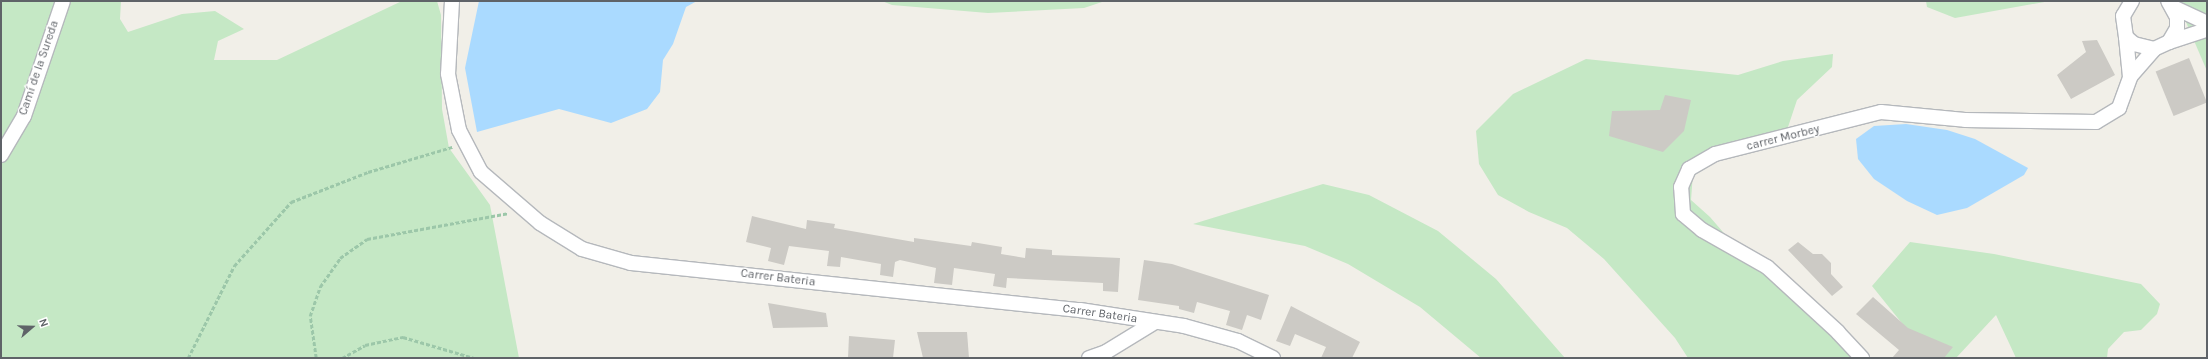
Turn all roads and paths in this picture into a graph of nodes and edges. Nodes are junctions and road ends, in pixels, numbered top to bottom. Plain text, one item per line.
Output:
1 (63, 1) edge
2 (452, 1) edge
3 (2132, 1) edge
4 (2170, 4) edge
5 (2207, 23) edge
6 (2207, 30) edge
7 (2126, 36) junction
8 (2169, 42) junction
9 (2154, 49) junction
10 (2130, 76) junction
11 (466, 142) junction
12 (1, 155) edge
13 (520, 206) junction
14 (1155, 322) junction
15 (188, 358) edge
16 (316, 358) edge
17 (342, 358) edge
18 (474, 358) edge
19 (1089, 358) edge
20 (1273, 358) edge
21 (1862, 358) edge

1 - 12 street, Camí de la Sureda
2 - 11 street, Carrer Bateria
3 - 7 street, carrer Morbey
4 - 5 street
4 - 8 street
6 - 8 street
7 - 9 street
7 - 10 street, carrer Morbey
8 - 9 street
9 - 10 street, carrer Morbey
10 - 21 street, carrer Morbey
11 - 13 street, Carrer Bateria
11 - 15 path
13 - 14 street, Carrer Bateria
13 - 16 path
14 - 19 street
14 - 20 street, Carrer Bateria
17 - 18 path

